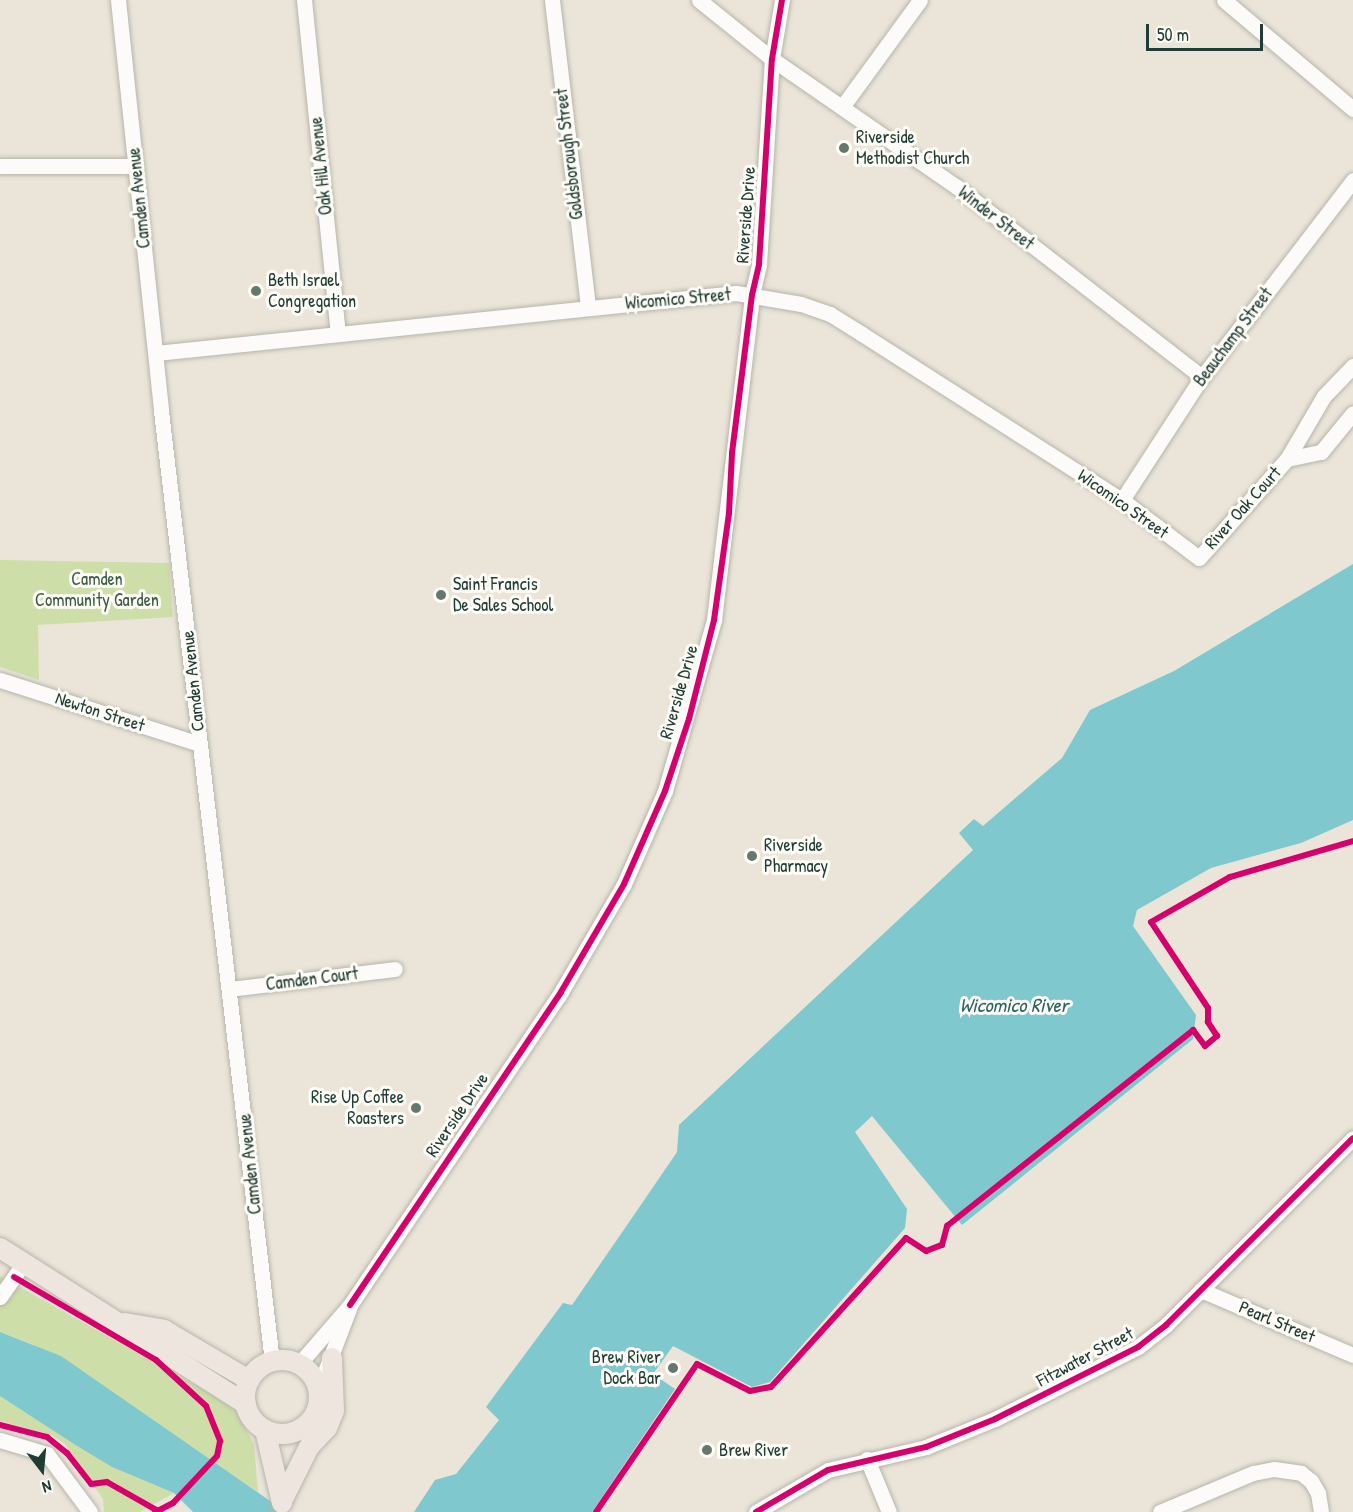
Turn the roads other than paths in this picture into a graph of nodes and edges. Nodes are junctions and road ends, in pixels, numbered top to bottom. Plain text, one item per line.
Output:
1 (118, 0) edge
2 (304, 0) edge
3 (552, 0) edge
4 (699, 0) edge
5 (782, 0) edge
6 (920, 0) edge
7 (1224, 0) edge
8 (772, 59) junction
9 (842, 107) junction
10 (1353, 109) edge
11 (0, 166) edge
12 (136, 166) junction
13 (1353, 180) edge
14 (752, 295) junction
15 (588, 307) junction
16 (338, 333) junction
17 (156, 353) junction
18 (1353, 366) edge
19 (1202, 377) junction
20 (1353, 413) edge
21 (1287, 459) junction
22 (1122, 500) junction
23 (1199, 558) joint
24 (0, 680) edge
25 (199, 744) junction
26 (394, 969) dead end
27 (230, 989) junction
28 (1353, 1138) edge
29 (0, 1248) edge
30 (23, 1264) junction
31 (1201, 1290) junction
32 (0, 1297) edge
33 (350, 1305) junction
34 (117, 1321) junction
35 (1353, 1355) edge
36 (332, 1358) junction
37 (272, 1362) junction
38 (299, 1364) junction
39 (249, 1380) junction
40 (318, 1389) junction
41 (246, 1404) junction
42 (310, 1420) junction
43 (265, 1430) junction
44 (0, 1440) edge
45 (867, 1459) junction
46 (282, 1507) edge
47 (90, 1512) edge
48 (756, 1512) edge
49 (889, 1512) edge
50 (1160, 1512) edge
51 (1322, 1512) edge

1 - 12 street, Camden Avenue
2 - 16 street, Oak Hill Avenue
3 - 15 street, Goldsborough Street
4 - 8 street, Winder Street
5 - 8 street, Riverside Drive
6 - 9 street
7 - 10 street
8 - 9 street, Winder Street
8 - 14 street, Riverside Drive
9 - 19 street, Winder Street
11 - 12 street
12 - 17 street, Camden Avenue
13 - 19 street, Beauchamp Street
14 - 15 street, Wicomico Street
14 - 22 street, Wicomico Street
14 - 33 street, Riverside Drive
15 - 16 street, Wicomico Street
16 - 17 street, Wicomico Street
17 - 25 street, Camden Avenue
18 - 21 street, River Oak Court
19 - 22 street, Beauchamp Street
20 - 21 street, River Oak Court
21 - 23 street, River Oak Court
22 - 23 street, Wicomico Street
24 - 25 street, Newton Street
25 - 27 street, Camden Avenue
26 - 27 street, Camden Court
27 - 37 street, Camden Avenue
28 - 31 street, Fitzwater Street
29 - 30 main road
30 - 32 street
30 - 34 main road
31 - 35 street, Pearl Street
31 - 45 street, Fitzwater Street
33 - 36 street, Riverside Drive
33 - 38 street, Riverside Drive
34 - 39 main road
34 - 41 main road
36 - 40 street, Riverside Drive
36 - 46 main road
37 - 38 main road
37 - 39 main road
38 - 40 main road
39 - 41 main road
40 - 42 main road
41 - 43 main road
42 - 43 main road
42 - 46 main road
43 - 46 main road
44 - 47 street
45 - 48 street, Fitzwater Street
45 - 49 street
50 - 51 street

